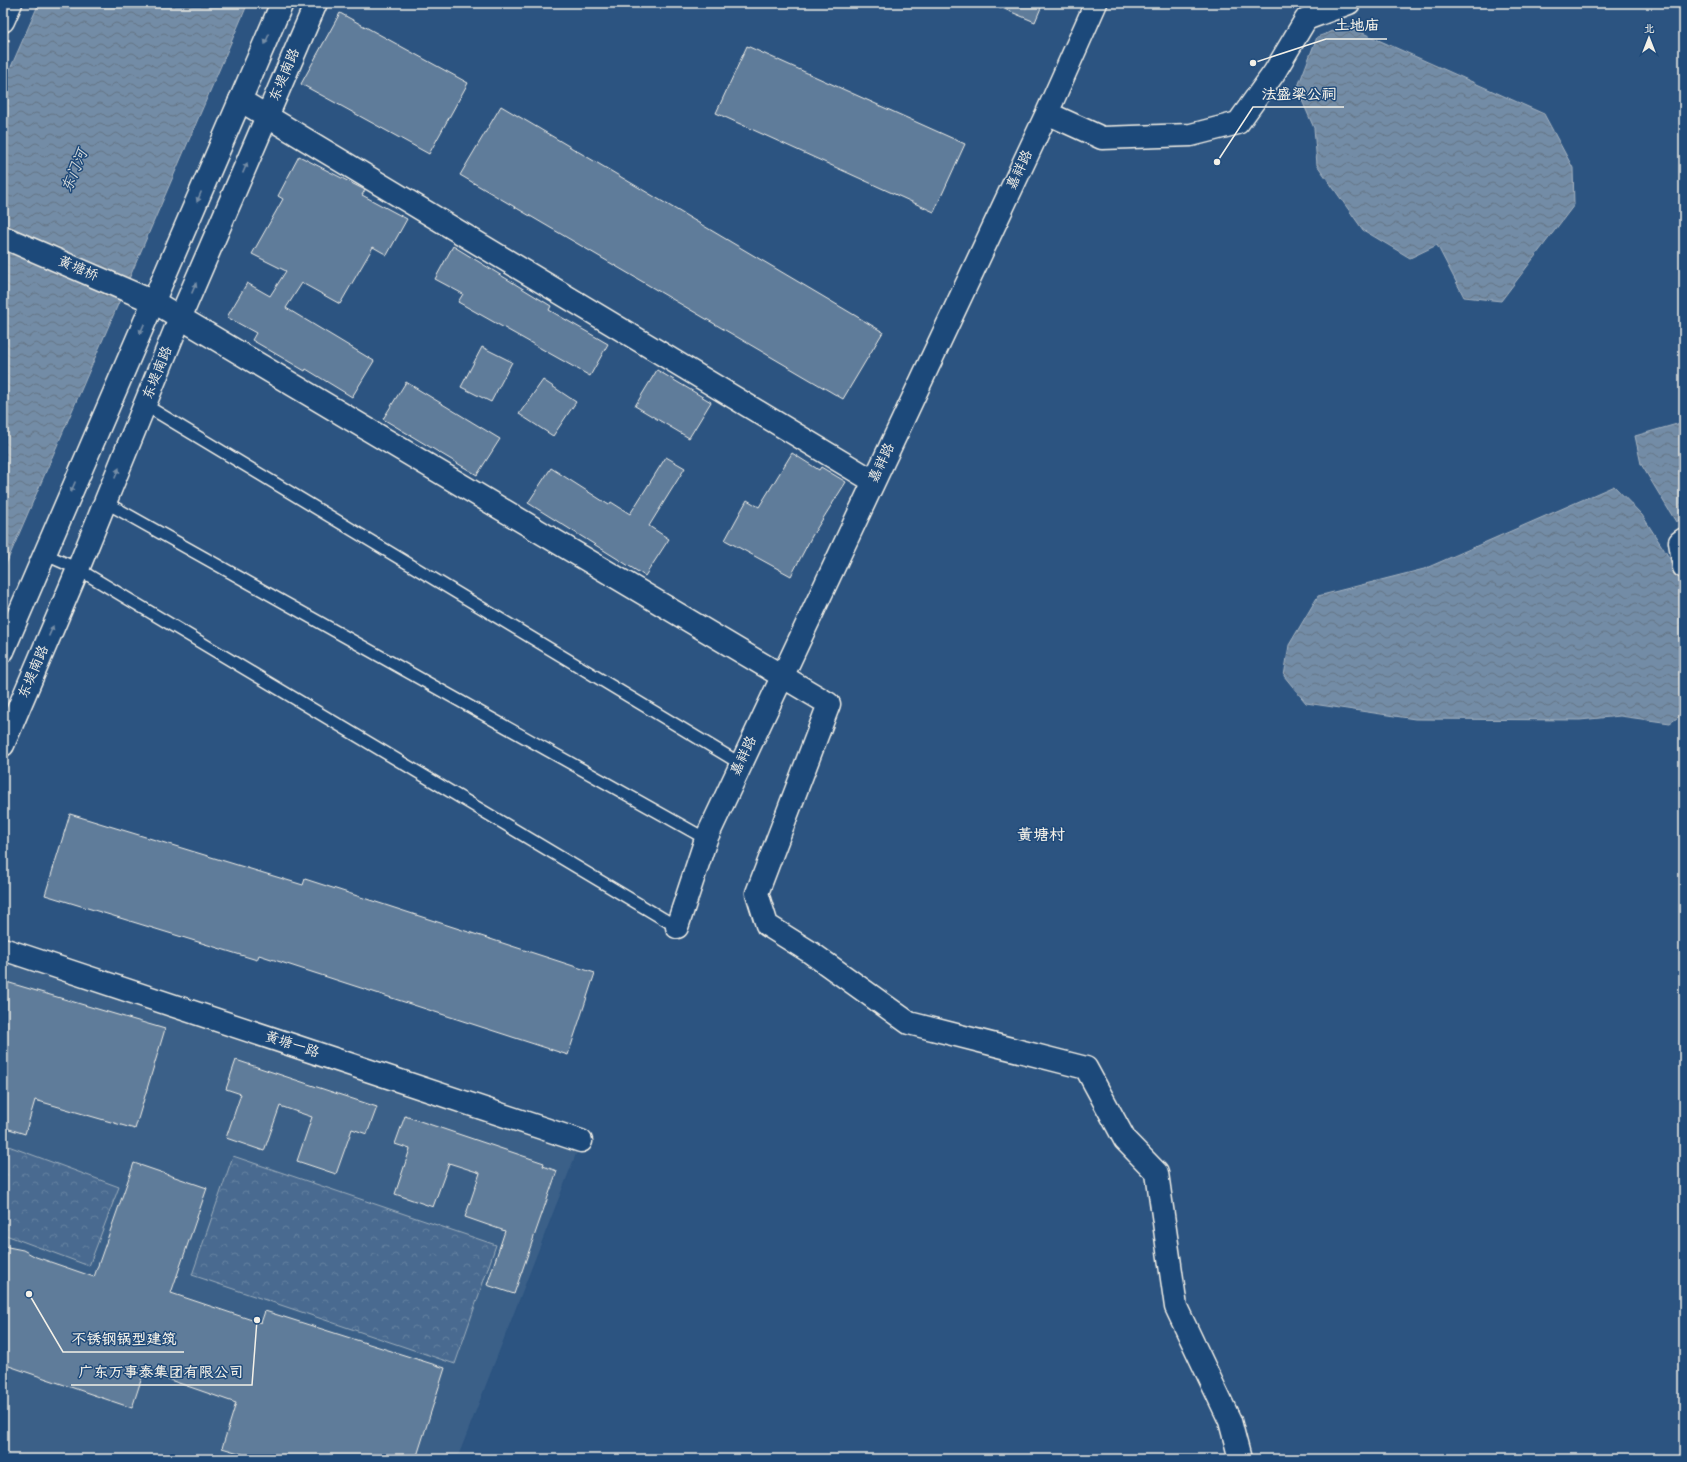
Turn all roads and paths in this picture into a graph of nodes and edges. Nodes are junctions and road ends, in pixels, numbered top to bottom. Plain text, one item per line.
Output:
1 (11, 3) edge
2 (282, 3) edge
3 (316, 3) edge
4 (1096, 3) edge
5 (1349, 3) edge
6 (3, 21) edge
7 (240, 100) junction
8 (1047, 113) junction
9 (268, 116) junction
10 (3, 237) edge
11 (154, 302) junction
12 (180, 318) junction
13 (145, 405) junction
14 (873, 481) junction
15 (105, 502) junction
16 (1684, 539) edge
17 (44, 554) junction
18 (1684, 567) edge
19 (78, 569) junction
20 (3, 651) edge
21 (782, 675) junction
22 (3, 745) edge
23 (741, 764) junction
24 (706, 839) junction
25 (677, 927) joint
26 (3, 949) edge
27 (581, 1141) dead end
28 (1240, 1459) edge

1 - 6 street
2 -> 7 street
3 - 9 street, 东堤南路
4 - 8 street, 嘉祥路
5 - 8 street
7 - 9 street
7 -> 11 street
8 - 14 street, 嘉祥路
12 -> 9 street, 东堤南路
9 - 14 street
10 - 11 street, 黄塘桥
11 - 12 street, 黄塘桥
11 -> 17 street
12 - 13 street, 东堤南路
12 - 21 street, 黄塘桥
15 -> 13 street, 东堤南路
13 - 23 lane
14 - 21 street, 嘉祥路
15 - 19 street, 东堤南路
15 - 24 lane
16 - 18 street
17 - 19 lane
17 - 20 street
22 -> 19 street, 东堤南路
19 - 25 lane
21 - 23 street, 嘉祥路
21 - 28 street, 黄塘桥
23 - 24 street, 嘉祥路
24 - 25 street, 嘉祥路
26 - 27 street, 黄塘一路

